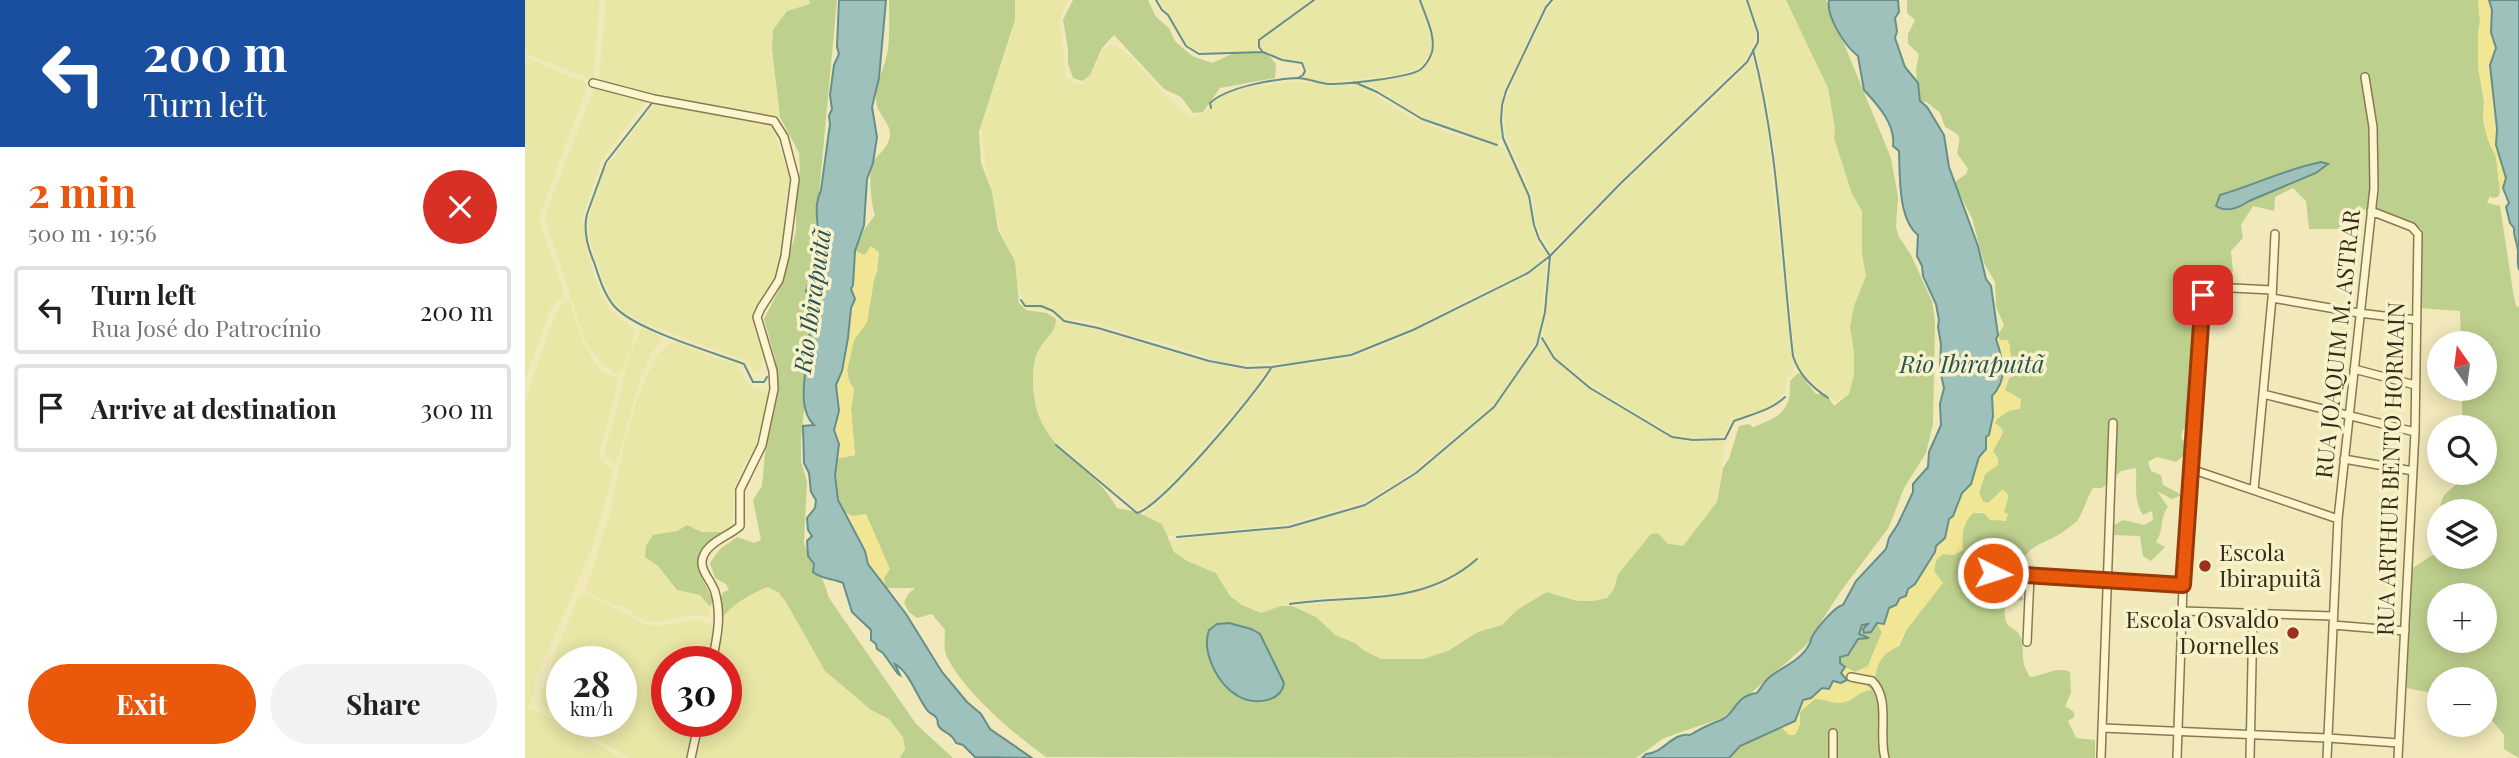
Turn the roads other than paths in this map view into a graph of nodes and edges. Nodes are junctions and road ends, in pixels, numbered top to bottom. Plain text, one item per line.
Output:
1 (2365, 77) dead end
2 (593, 83) dead end
3 (2371, 211) junction
4 (2275, 234) dead end
5 (2272, 294) junction
6 (2359, 313) junction
7 (2417, 320) junction
8 (2354, 369) junction
9 (2415, 384) junction
10 (2263, 394) junction
11 (2350, 416) junction
12 (2113, 423) dead end
13 (2415, 432) junction
14 (2344, 459) junction
15 (2191, 469) junction
16 (2413, 471) junction
17 (2254, 490) junction
18 (2338, 519) junction
19 (1993, 573) dead end
20 (2030, 576) junction
21 (2108, 582) junction
22 (2183, 585) junction
23 (2183, 611) junction
24 (2253, 614) junction
25 (2333, 621) junction
26 (2405, 631) junction
27 (2027, 642) dead end
28 (715, 646) edge
29 (1851, 677) dead end
30 (2103, 728) junction
31 (2178, 732) junction
32 (1833, 733) dead end
33 (2251, 734) junction
34 (696, 737) edge
35 (2327, 738) junction
36 (2399, 743) junction
37 (691, 758) edge
38 (1833, 758) edge
39 (1885, 758) edge
40 (2101, 758) edge
41 (2177, 758) edge
42 (2250, 758) edge
43 (2327, 758) edge
44 (2398, 758) edge

1 - 3 street, RUA JOAQUIM M. ASTRAR
2 - 28 street
3 - 6 street, RUA JOAQUIM M. ASTRAR
3 - 7 street, RUA ARTHUR BENTO HORMAIN
4 - 5 street
5 - 6 street
5 - 10 street
5 - 15 street
6 - 7 street
6 - 8 street, RUA JOAQUIM M. ASTRAR
7 - 9 street, RUA ARTHUR BENTO HORMAIN
8 - 9 street
8 - 11 street, RUA JOAQUIM M. ASTRAR
9 - 13 street, RUA ARTHUR BENTO HORMAIN
10 - 11 street
10 - 17 street
11 - 13 street
11 - 14 street, RUA JOAQUIM M. ASTRAR
12 - 21 street
13 - 16 street, RUA ARTHUR BENTO HORMAIN
14 - 16 street
14 - 18 street, RUA JOAQUIM M. ASTRAR
15 - 17 street
15 - 22 street
16 - 26 street, RUA ARTHUR BENTO HORMAIN
17 - 18 street
18 - 25 street, RUA JOAQUIM M. ASTRAR
19 - 20 street
20 - 21 street
20 - 27 street
21 - 22 street
21 - 30 street
22 - 23 street
23 - 24 street
23 - 31 street
24 - 25 street
24 - 33 street
25 - 26 street
25 - 35 street, RUA JOAQUIM M. ASTRAR
26 - 36 street, RUA ARTHUR BENTO HORMAIN
29 - 39 street
30 - 31 street
30 - 40 street
31 - 33 street
31 - 41 street
32 - 38 street
33 - 35 street
33 - 42 street
34 - 37 street
35 - 36 street
35 - 43 street, RUA JOAQUIM M. ASTRAR
36 - 44 street, RUA ARTHUR BENTO HORMAIN

